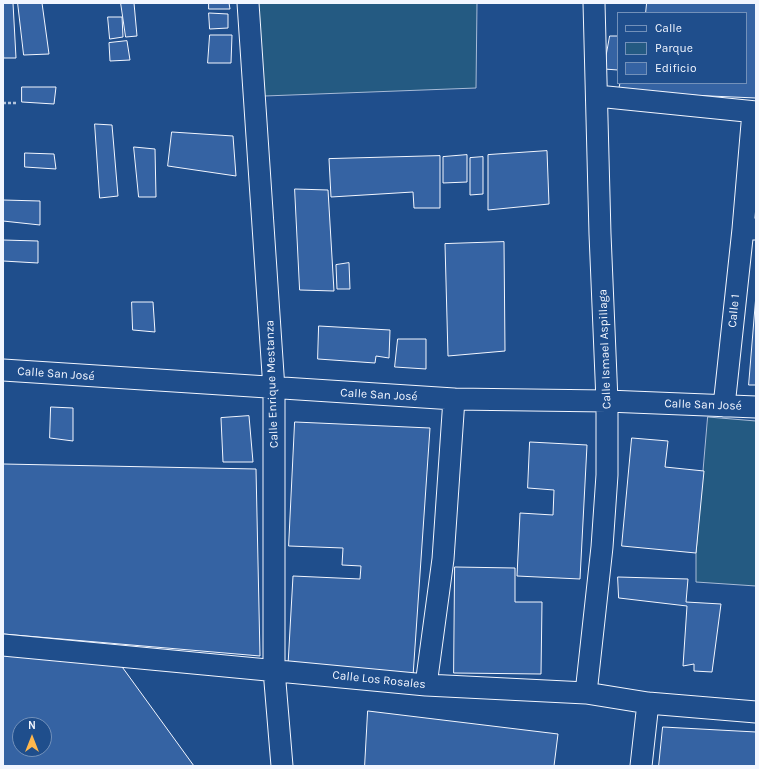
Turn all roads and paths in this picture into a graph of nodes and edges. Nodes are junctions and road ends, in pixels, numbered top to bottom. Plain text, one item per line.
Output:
1 (248, 3) edge
2 (594, 3) edge
3 (597, 96) junction
4 (3, 103) edge
5 (18, 103) dead end
6 (755, 112) edge
7 (750, 229) edge
8 (3, 370) edge
9 (274, 389) junction
10 (454, 399) junction
11 (608, 401) junction
12 (724, 406) junction
13 (756, 407) edge
14 (3, 645) edge
15 (274, 670) junction
16 (426, 685) junction
17 (586, 693) junction
18 (648, 702) junction
19 (756, 712) edge
20 (282, 766) edge
21 (641, 766) edge

1 - 9 street, Calle Enrique Mestanza
2 - 3 street, Calle Ismael Aspillaga
3 - 6 street
3 - 11 street, Calle Ismael Aspillaga
4 - 5 path
6 - 7 street, Calle 1
7 - 12 street, Calle 1
8 - 9 street, Calle San José
9 - 10 street, Calle San José
9 - 15 street, Calle Enrique Mestanza
10 - 11 street, Calle San José
10 - 16 street
11 - 12 street, Calle San José
11 - 17 street, Calle Ismael Aspillaga
12 - 13 street, Calle San José
14 - 15 street, Calle Los Rosales
15 - 16 street, Calle Los Rosales
15 - 20 street, Calle Enrique Mestanza
16 - 17 street, Calle Los Rosales
17 - 18 street, Calle Los Rosales
18 - 19 street, Calle Los Rosales
18 - 21 street

